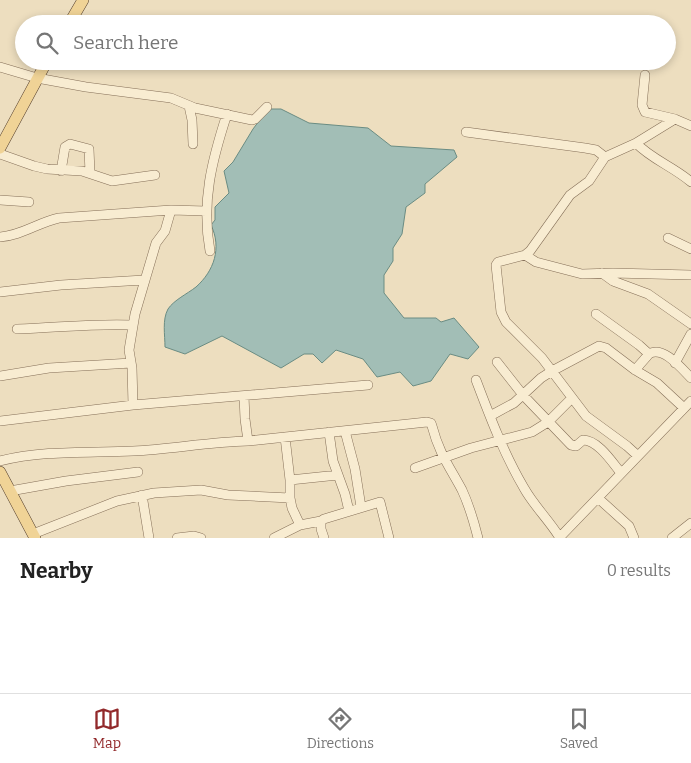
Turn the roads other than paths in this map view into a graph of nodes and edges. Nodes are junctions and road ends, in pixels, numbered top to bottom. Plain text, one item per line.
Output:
1 (83, 0) edge
2 (74, 15) edge
3 (0, 67) edge
4 (42, 70) edge
5 (645, 75) dead end
6 (37, 78) junction
7 (189, 106) junction
8 (267, 107) dead end
9 (227, 114) junction
10 (675, 119) junction
11 (691, 126) edge
12 (466, 132) dead end
13 (636, 143) junction
14 (193, 144) dead end
15 (0, 148) edge
16 (0, 154) edge
17 (605, 157) junction
18 (61, 170) junction
19 (90, 173) junction
20 (155, 175) dead end
21 (691, 182) edge
22 (0, 200) edge
23 (29, 202) dead end
24 (171, 210) junction
25 (206, 211) junction
26 (0, 237) edge
27 (668, 238) dead end
28 (691, 249) edge
29 (210, 251) dead end
30 (525, 255) junction
31 (602, 273) junction
32 (691, 276) edge
33 (144, 280) junction
34 (0, 292) edge
35 (596, 314) dead end
36 (691, 324) edge
37 (133, 325) junction
38 (16, 329) dead end
39 (691, 334) edge
40 (649, 354) junction
41 (497, 362) dead end
42 (675, 362) junction
43 (131, 363) junction
44 (552, 370) junction
45 (635, 370) junction
46 (0, 376) edge
47 (691, 378) edge
48 (476, 380) dead end
49 (368, 385) dead end
50 (523, 395) junction
51 (244, 396) junction
52 (572, 398) junction
53 (133, 405) junction
54 (688, 405) edge
55 (490, 416) junction
56 (0, 421) edge
57 (548, 422) junction
58 (345, 431) junction
59 (329, 432) junction
60 (285, 437) junction
61 (248, 441) junction
62 (500, 441) junction
63 (638, 456) junction
64 (443, 458) junction
65 (0, 461) edge
66 (415, 468) dead end
67 (0, 472) edge
68 (138, 472) dead end
69 (621, 473) junction
70 (338, 475) junction
71 (290, 480) junction
72 (10, 490) junction
73 (142, 495) junction
74 (290, 498) junction
75 (598, 498) junction
76 (361, 507) junction
77 (349, 511) junction
78 (321, 521) junction
79 (691, 523) edge
80 (300, 525) junction
81 (34, 536) edge
82 (679, 537) edge
83 (148, 538) edge
84 (159, 538) edge
85 (177, 538) edge
86 (201, 538) edge
87 (274, 538) edge
88 (324, 538) edge
89 (389, 538) edge
90 (478, 538) edge
91 (559, 538) edge
92 (634, 538) edge

1 - 2 main road
3 - 6 street
4 - 6 main road
5 - 10 street
6 - 7 street
6 - 15 main road
7 - 9 street
7 - 14 street
8 - 9 street
9 - 25 street
10 - 11 street
10 - 13 street
12 - 17 street
13 - 17 street
13 - 21 street
16 - 18 street
17 - 30 street
18 - 19 street
18 - 19 street
19 - 20 street
22 - 23 street
24 - 25 street
24 - 26 street
24 - 33 street
25 - 29 street
27 - 28 street
30 - 31 street
30 - 44 street
31 - 32 street
31 - 36 street
33 - 34 street
33 - 37 street
35 - 40 street
37 - 38 street
37 - 43 street
39 - 42 street
40 - 42 street
40 - 45 street
41 - 50 street
42 - 47 street
43 - 46 street
43 - 53 street
44 - 45 street
44 - 50 street
44 - 52 street
45 - 54 street
48 - 55 street
49 - 51 street
50 - 55 street
50 - 57 street
51 - 53 street
51 - 61 street
52 - 57 street
52 - 63 street
53 - 56 street
54 - 63 street
55 - 62 street
57 - 62 street
57 - 69 street
58 - 59 street
58 - 64 street
58 - 76 street
59 - 60 street
59 - 70 street
60 - 61 street
60 - 71 street
61 - 65 street
62 - 64 street
62 - 91 street
63 - 69 street
64 - 66 street
64 - 90 street
67 - 72 main road
68 - 72 street
69 - 75 street
70 - 71 street
70 - 77 street
71 - 74 street
72 - 81 main road
73 - 74 street
73 - 81 street
73 - 83 street
74 - 80 street
75 - 91 street
75 - 92 street
76 - 77 street
76 - 89 street
77 - 78 street
78 - 80 street
78 - 88 street
79 - 82 street
80 - 87 street
83 - 84 street
85 - 86 street

